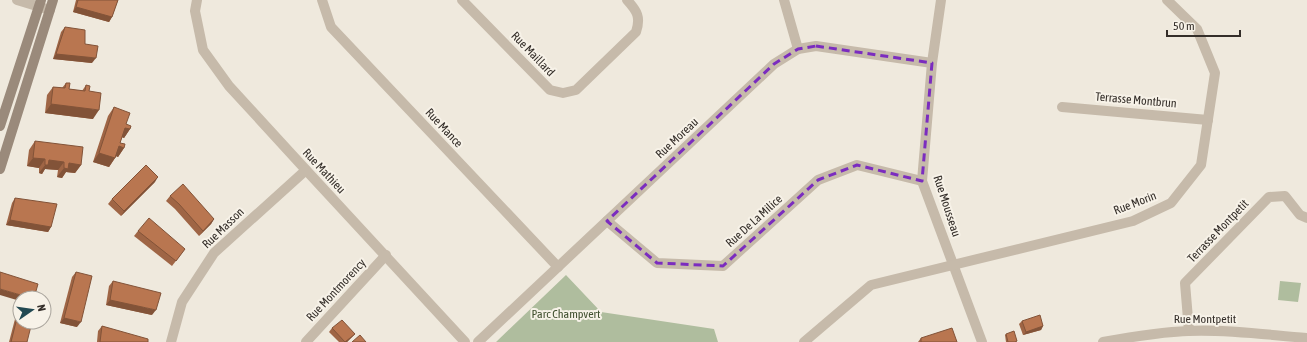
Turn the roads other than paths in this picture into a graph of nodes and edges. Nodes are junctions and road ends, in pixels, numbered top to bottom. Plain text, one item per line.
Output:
1 (17, 0) edge
2 (197, 0) edge
3 (322, 0) edge
4 (462, 0) edge
5 (627, 0) edge
6 (786, 0) edge
7 (941, 0) edge
8 (1167, 0) edge
9 (40, 3) edge
10 (51, 5) edge
11 (798, 49) junction
12 (932, 63) junction
13 (1062, 107) dead end
14 (1208, 120) junction
15 (0, 126) edge
16 (0, 169) edge
17 (306, 170) junction
18 (922, 181) junction
19 (1307, 218) edge
20 (607, 221) junction
21 (386, 255) junction
22 (954, 264) junction
23 (558, 267) junction
24 (1189, 331) junction
25 (1143, 338) edge
26 (1307, 338) edge
27 (171, 342) edge
28 (306, 342) edge
29 (465, 342) edge
30 (478, 342) edge
31 (804, 342) edge
32 (982, 342) edge
33 (1103, 342) edge

1 - 9 street
2 - 17 street, Rue Mathieu
3 - 23 street, Rue Mance
4 - 5 street, Rue Maillard
6 - 11 street
7 - 12 street, Rue Mousseau
8 - 14 street, Rue Morin
9 - 10 street
9 - 15 main road
10 - 16 main road
11 - 12 street, Rue Moreau
11 - 20 street, Rue Moreau
12 - 18 street, Rue Mousseau
13 - 14 street, Terrasse Montbrun
14 - 22 street, Rue Morin
17 - 21 street, Rue Mathieu
17 - 27 street, Rue Masson
18 - 20 street, Rue De La Milice
18 - 22 street, Rue Mousseau
19 - 24 street, Terrasse Montpetit
20 - 23 street, Rue Moreau
21 - 28 street, Rue Montmorency
21 - 29 street, Rue Mathieu
22 - 31 street, Rue Morin
22 - 32 street, Rue Mousseau
23 - 30 street, Rue Moreau
24 - 25 street, Rue Montpetit
24 - 26 street, Rue Montpetit
25 - 33 street, Rue Montpetit

